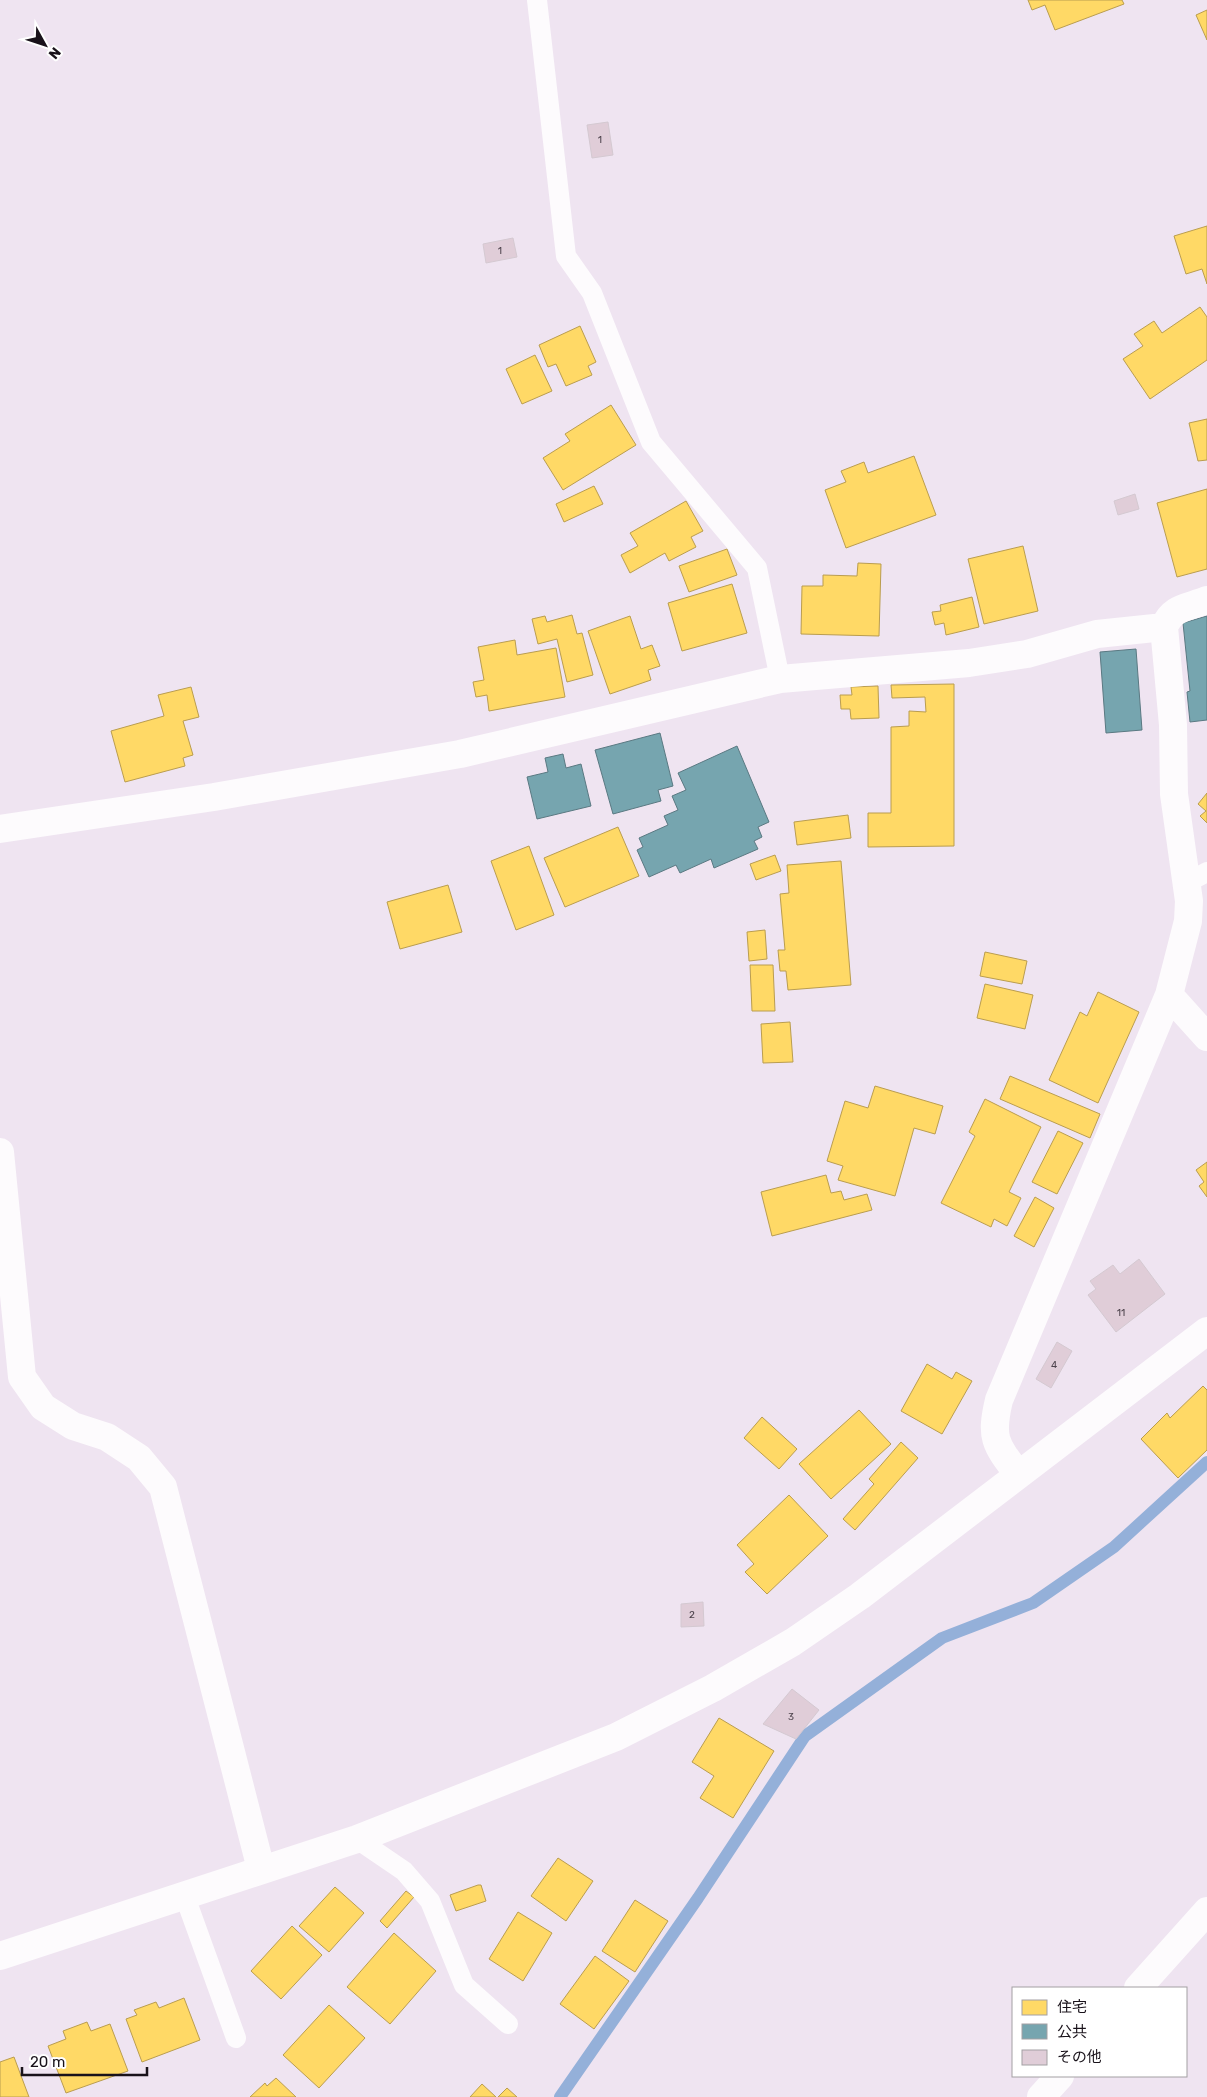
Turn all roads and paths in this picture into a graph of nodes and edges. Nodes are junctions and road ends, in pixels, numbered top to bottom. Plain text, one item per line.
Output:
1 (537, 0) edge
2 (1207, 600) edge
3 (1164, 627) junction
4 (780, 679) junction
5 (0, 829) edge
6 (1198, 877) edge
7 (1169, 995) junction
8 (1207, 1037) edge
9 (0, 1152) edge
10 (1207, 1331) edge
11 (1018, 1474) junction
12 (357, 1839) junction
13 (261, 1869) junction
14 (184, 1894) junction
15 (1207, 1911) edge
16 (0, 1956) edge
17 (1139, 1987) edge
18 (508, 2024) dead end
19 (236, 2038) dead end
20 (1059, 2077) edge
21 (1042, 2097) edge

1 - 4 lane
2 - 3 street
3 - 4 street
3 - 6 street
4 - 5 street
6 - 7 street
7 - 8 street
7 - 11 street
9 - 13 street
10 - 11 street
11 - 12 street
12 - 13 street
12 - 18 lane
13 - 14 street
14 - 16 street
14 - 19 lane
15 - 17 street
20 - 21 street

